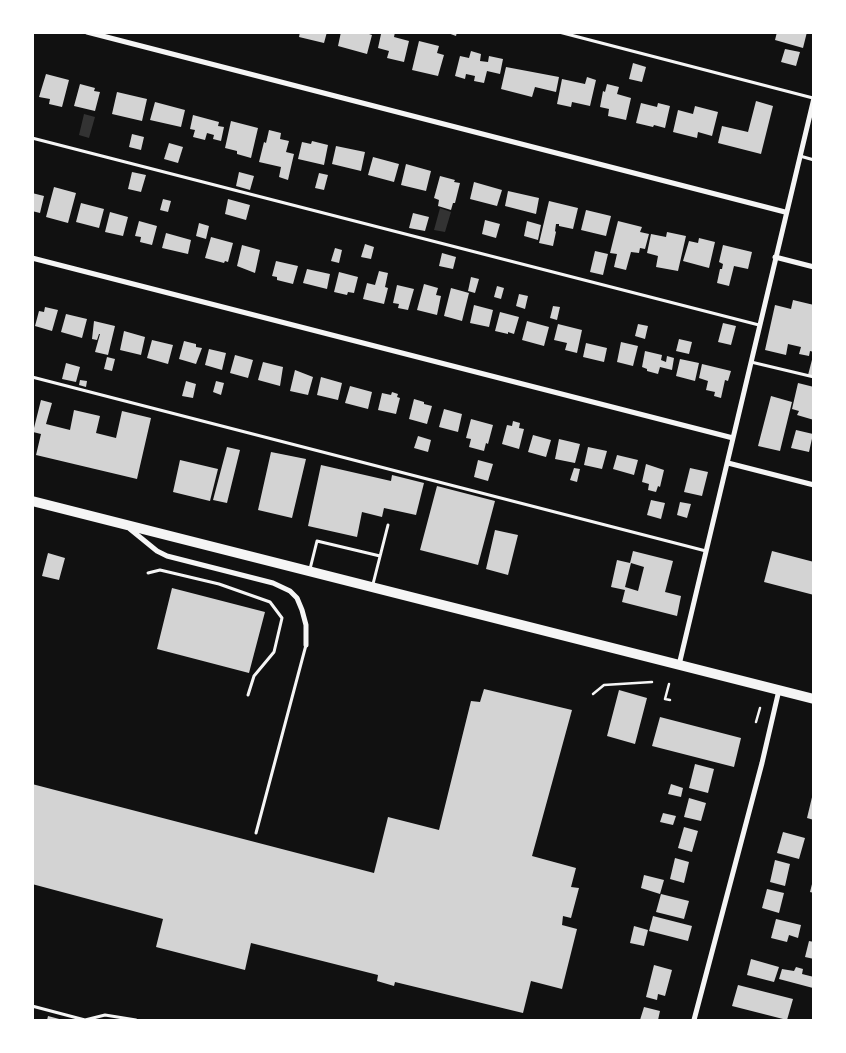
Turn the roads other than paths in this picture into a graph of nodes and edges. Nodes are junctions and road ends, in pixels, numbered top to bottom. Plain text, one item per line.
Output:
1 (87, 32) edge
2 (559, 32) edge
3 (814, 98) edge
4 (32, 138) edge
5 (799, 156) junction
6 (814, 160) edge
7 (785, 212) junction
8 (32, 258) edge
9 (775, 258) junction
10 (814, 267) edge
11 (759, 325) junction
12 (751, 362) junction
13 (32, 377) edge
14 (814, 378) edge
15 (733, 438) junction
16 (728, 463) junction
17 (814, 485) edge
18 (32, 501) edge
19 (123, 524) junction
20 (388, 525) dead end
21 (706, 552) junction
22 (380, 556) junction
23 (310, 571) junction
24 (148, 573) dead end
25 (372, 587) junction
26 (306, 644) joint
27 (679, 664) junction
28 (779, 690) junction
29 (248, 695) dead end
30 (814, 699) edge
31 (256, 833) dead end
32 (32, 1006) edge
33 (85, 1020) edge
34 (136, 1020) edge
35 (694, 1020) edge

1 - 7 street
2 - 3 lane
3 - 5 street
4 - 11 lane
5 - 6 lane
5 - 7 street
7 - 9 street
8 - 15 street
9 - 10 street
9 - 11 street
11 - 12 street
12 - 14 lane
12 - 15 street
13 - 21 lane
15 - 16 street
16 - 17 street
16 - 21 street
18 - 19 main road
19 - 23 main road
19 - 26 street
20 - 22 lane
21 - 27 street
22 - 23 lane
22 - 25 lane
23 - 25 main road
24 - 29 lane
25 - 27 main road
26 - 31 lane
27 - 28 main road
28 - 30 main road
28 - 35 street
32 - 33 lane
33 - 34 lane

